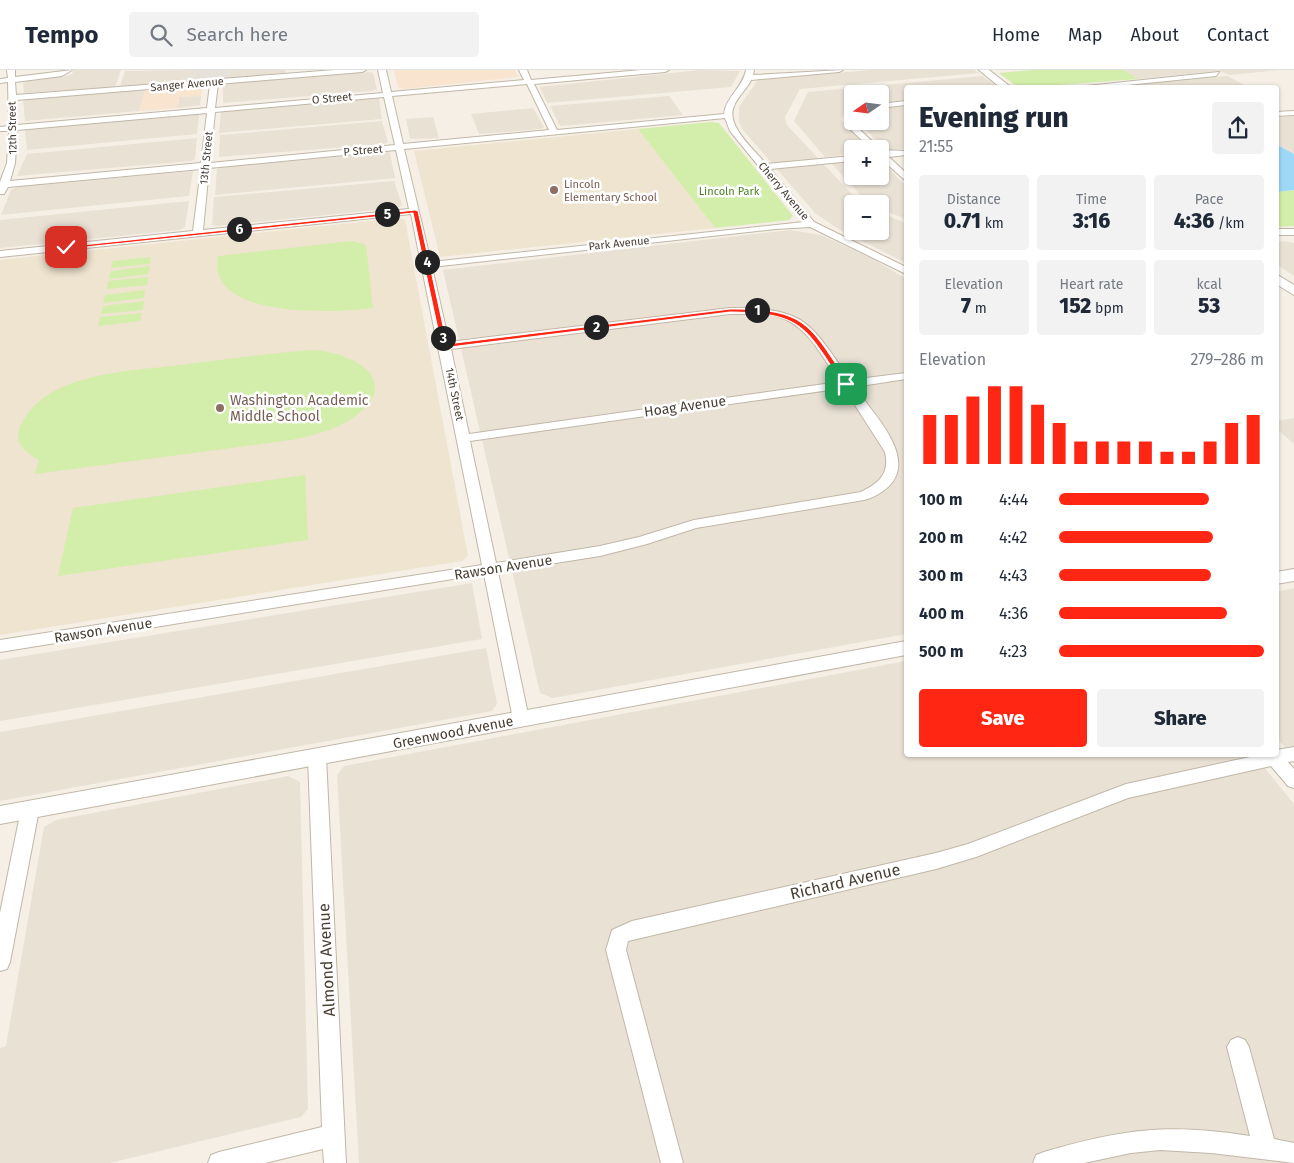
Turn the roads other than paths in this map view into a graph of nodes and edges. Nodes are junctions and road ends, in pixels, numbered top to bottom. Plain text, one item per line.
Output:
1 (11, 70) edge
2 (362, 70) edge
3 (382, 70) edge
4 (523, 70) edge
5 (665, 70) edge
6 (840, 70) edge
7 (983, 70) edge
8 (67, 71) edge
9 (293, 73) edge
10 (750, 74) edge
11 (1216, 74) dead end
12 (11, 80) junction
13 (0, 81) edge
14 (214, 82) junction
15 (530, 82) junction
16 (1004, 85) edge
17 (1101, 85) edge
18 (387, 94) junction
19 (12, 98) junction
20 (904, 103) edge
21 (889, 105) edge
22 (211, 109) junction
23 (1294, 113) edge
24 (1279, 114) edge
25 (726, 116) junction
26 (12, 127) junction
27 (0, 129) edge
28 (856, 130) edge
29 (554, 132) junction
30 (867, 140) edge
31 (400, 146) junction
32 (904, 152) edge
33 (889, 153) edge
34 (844, 159) edge
35 (889, 162) edge
36 (206, 164) junction
37 (763, 167) junction
38 (904, 176) edge
39 (2, 188) edge
40 (415, 211) junction
41 (811, 224) junction
42 (198, 233) junction
43 (0, 254) edge
44 (427, 265) junction
45 (904, 269) edge
46 (1279, 280) edge
47 (1294, 291) edge
48 (444, 346) junction
49 (904, 376) edge
50 (846, 384) junction
51 (464, 438) junction
52 (491, 569) junction
53 (1294, 575) edge
54 (1279, 578) edge
55 (0, 646) edge
56 (904, 648) edge
57 (521, 719) junction
58 (1294, 754) edge
59 (1279, 756) edge
60 (317, 757) junction
61 (1274, 757) edge
62 (1294, 781) edge
63 (30, 810) junction
64 (0, 815) edge
65 (0, 962) edge
66 (1238, 1047) dead end
67 (334, 1135) junction
68 (1265, 1149) junction
69 (1294, 1154) edge
70 (218, 1163) edge
71 (335, 1163) edge
72 (672, 1163) edge
73 (1044, 1163) edge

1 - 12 street, 12th Street
2 - 9 street, Sanger Avenue
3 - 18 street, 14th Street
4 - 15 street
5 - 15 street, O Street
6 - 10 street
7 - 16 street
8 - 12 street
9 - 14 street, Sanger Avenue
10 - 25 street
11 - 17 street
12 - 13 street
12 - 19 street, 12th Street
14 - 19 street, Sanger Avenue
14 - 22 street, 13th Street
15 - 18 street, O Street
15 - 29 street
18 - 22 street, O Street
18 - 31 street, 14th Street
19 - 26 street, 12th Street
20 - 21 street
22 - 26 street, O Street
22 - 36 street, 13th Street
23 - 24 street
25 - 29 street, P Street
25 - 37 street, Cherry Avenue
26 - 27 street, O Street
26 - 39 street, 12th Street
28 - 30 street
29 - 31 street, P Street
31 - 36 street, P Street
31 - 40 street, 14th Street
32 - 33 street
34 - 37 street
35 - 38 street
36 - 39 street, P Street
36 - 42 street, 13th Street
37 - 41 street, Cherry Avenue
40 - 42 street
40 - 44 street, 14th Street
41 - 44 street, Park Avenue
41 - 45 street, Cherry Avenue
42 - 43 street
44 - 48 street, 14th Street
46 - 47 street
48 - 50 street, Rawson Avenue
48 - 51 street, 14th Street
49 - 50 street, Hoag Avenue
50 - 51 street, Hoag Avenue
50 - 52 street, Rawson Avenue
51 - 52 street, 14th Street
52 - 55 street, Rawson Avenue
52 - 57 street, 14th Street
53 - 54 street
56 - 57 street, Greenwood Avenue
57 - 60 street, Greenwood Avenue
58 - 59 street, Richard Avenue
60 - 63 street, Greenwood Avenue
60 - 67 street, Almond Avenue
61 - 62 street
61 - 72 street, Richard Avenue
63 - 64 street, Greenwood Avenue
63 - 65 street
66 - 68 street
67 - 70 street
67 - 71 street, Almond Avenue
68 - 69 street
68 - 73 street

